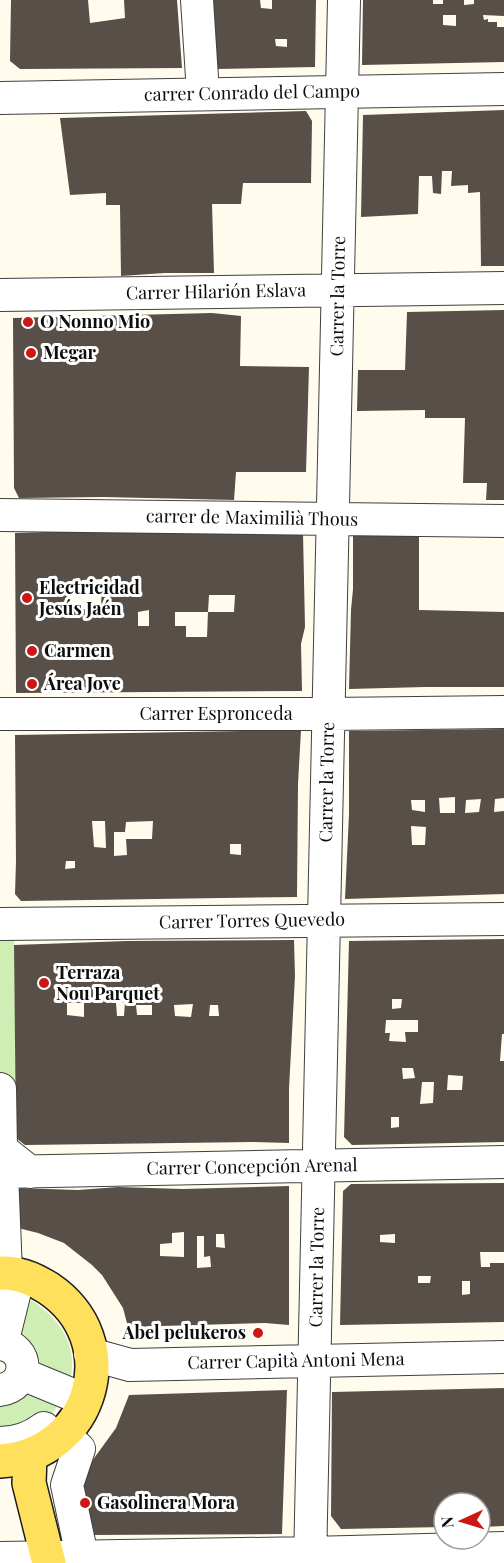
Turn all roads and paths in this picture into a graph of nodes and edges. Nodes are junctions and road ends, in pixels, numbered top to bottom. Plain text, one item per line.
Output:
1 (197, 0) edge
2 (344, 0) edge
3 (504, 89) edge
4 (342, 91) junction
5 (203, 93) junction
6 (0, 98) edge
7 (504, 288) edge
8 (338, 291) junction
9 (0, 295) edge
10 (0, 515) edge
11 (334, 519) junction
12 (504, 521) edge
13 (504, 712) edge
14 (0, 714) edge
15 (329, 714) junction
16 (504, 919) edge
17 (324, 921) junction
18 (0, 924) edge
19 (0, 1089) edge
20 (504, 1162) edge
21 (319, 1166) junction
22 (11, 1172) edge
23 (7, 1283) edge
24 (1, 1344) edge
25 (90, 1353) junction
26 (504, 1357) edge
27 (314, 1361) junction
28 (11, 1382) edge
29 (72, 1395) junction
30 (64, 1435) junction
31 (0, 1443) edge
32 (15, 1458) edge
33 (504, 1548) edge
34 (82, 1556) junction
35 (0, 1558) edge
36 (310, 1558) edge
37 (48, 1560) edge

1 - 5 street
2 - 4 street, Carrer la Torre
3 - 4 street, carrer Conrado del Campo
4 - 5 street, carrer Conrado del Campo
4 - 8 street, Carrer la Torre
5 - 6 street, carrer Conrado del Campo
7 - 8 street, Carrer Hilarión Eslava
8 - 9 street, Carrer Hilarión Eslava
8 - 11 street, Carrer la Torre
10 - 11 street, carrer de Maximilià Thous
11 - 12 street, carrer de Maximilià Thous
11 - 15 street, Carrer la Torre
13 - 15 street, Carrer Espronceda
14 - 15 street, Carrer Espronceda
15 - 17 street, Carrer la Torre
16 - 17 street, Carrer Torres Quevedo
17 - 18 street, Carrer Torres Quevedo
17 - 21 street, Carrer la Torre
19 - 22 street
20 - 21 street, Carrer Concepción Arenal
21 - 22 street, Carrer Concepción Arenal
21 - 27 street, Carrer la Torre
22 - 23 street
23 - 24 street
23 - 25 main road
23 - 29 street
24 - 28 street
25 - 27 street, Carrer Capità Antoni Mena
25 - 30 main road
26 - 27 street, Carrer Capità Antoni Mena
27 - 36 street, Carrer la Torre
28 - 29 street
29 - 31 street
30 - 32 main road
30 - 34 street
32 - 37 main road
33 - 36 street
34 - 36 street
34 - 37 street
35 - 37 street

